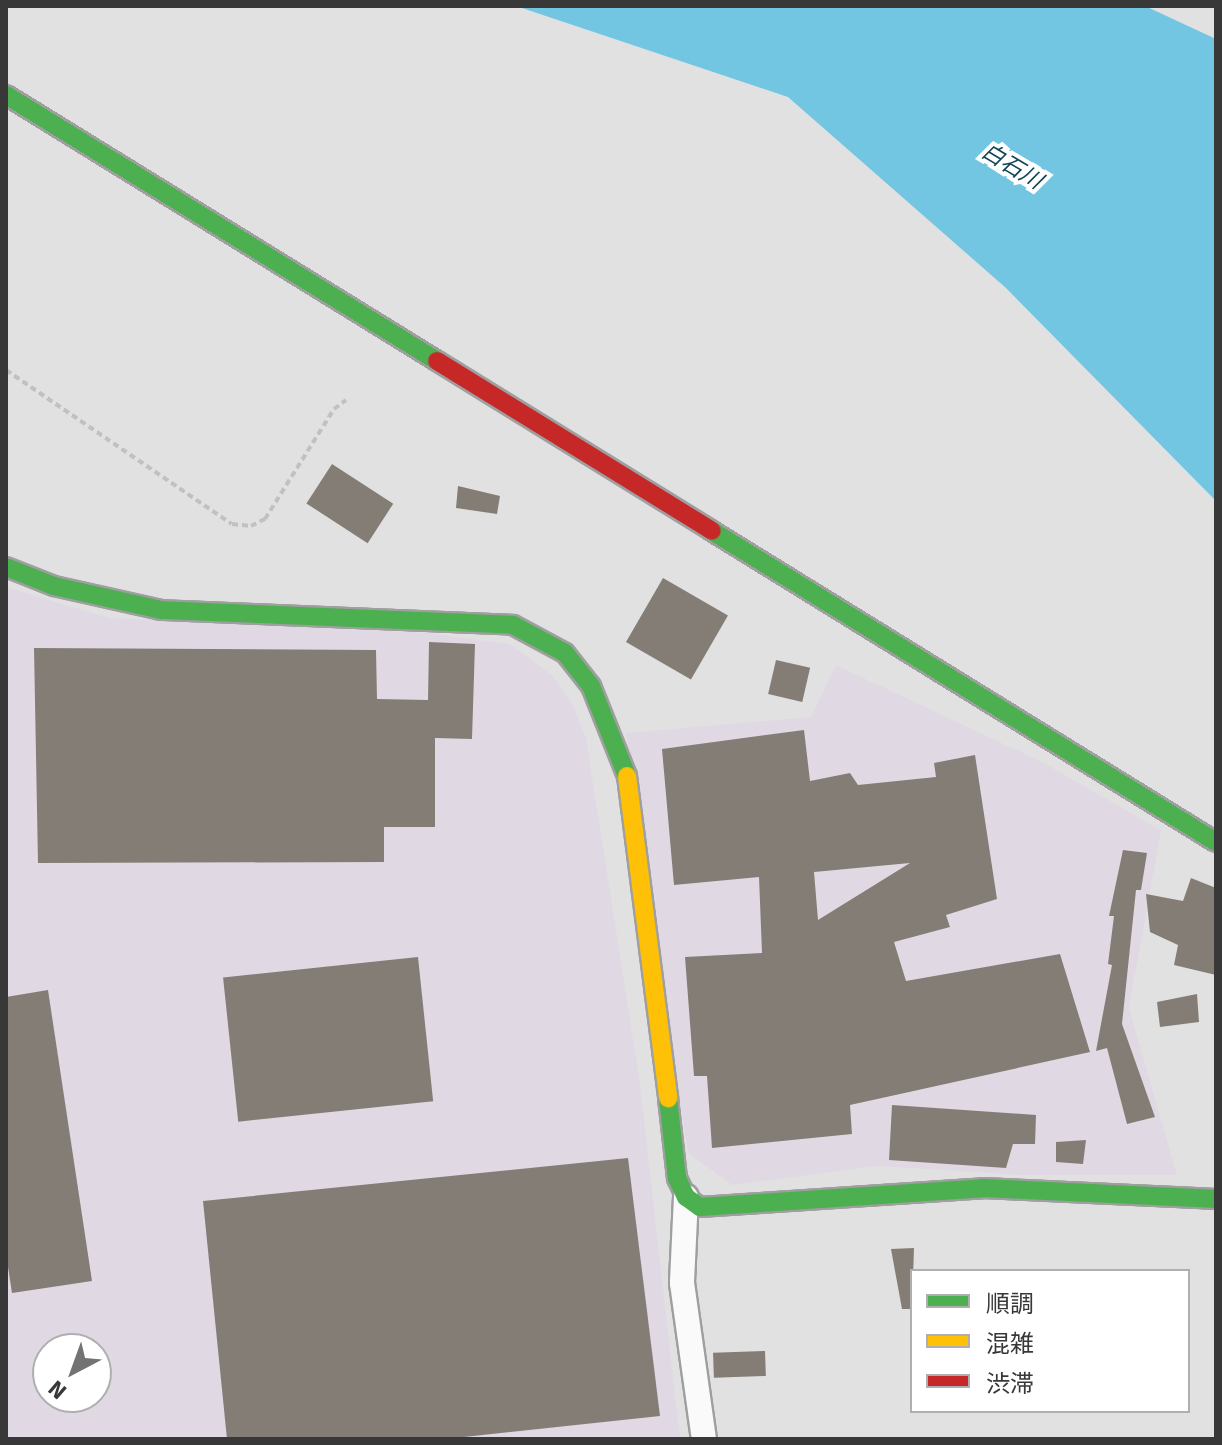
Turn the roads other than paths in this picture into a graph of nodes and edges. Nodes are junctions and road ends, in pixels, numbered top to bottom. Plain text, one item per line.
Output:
1 (6, 95) edge
2 (6, 567) edge
3 (1216, 842) edge
4 (686, 1197) junction
5 (1216, 1199) edge
6 (704, 1439) edge

1 - 3 street
2 - 4 street
4 - 5 street
4 - 6 street

